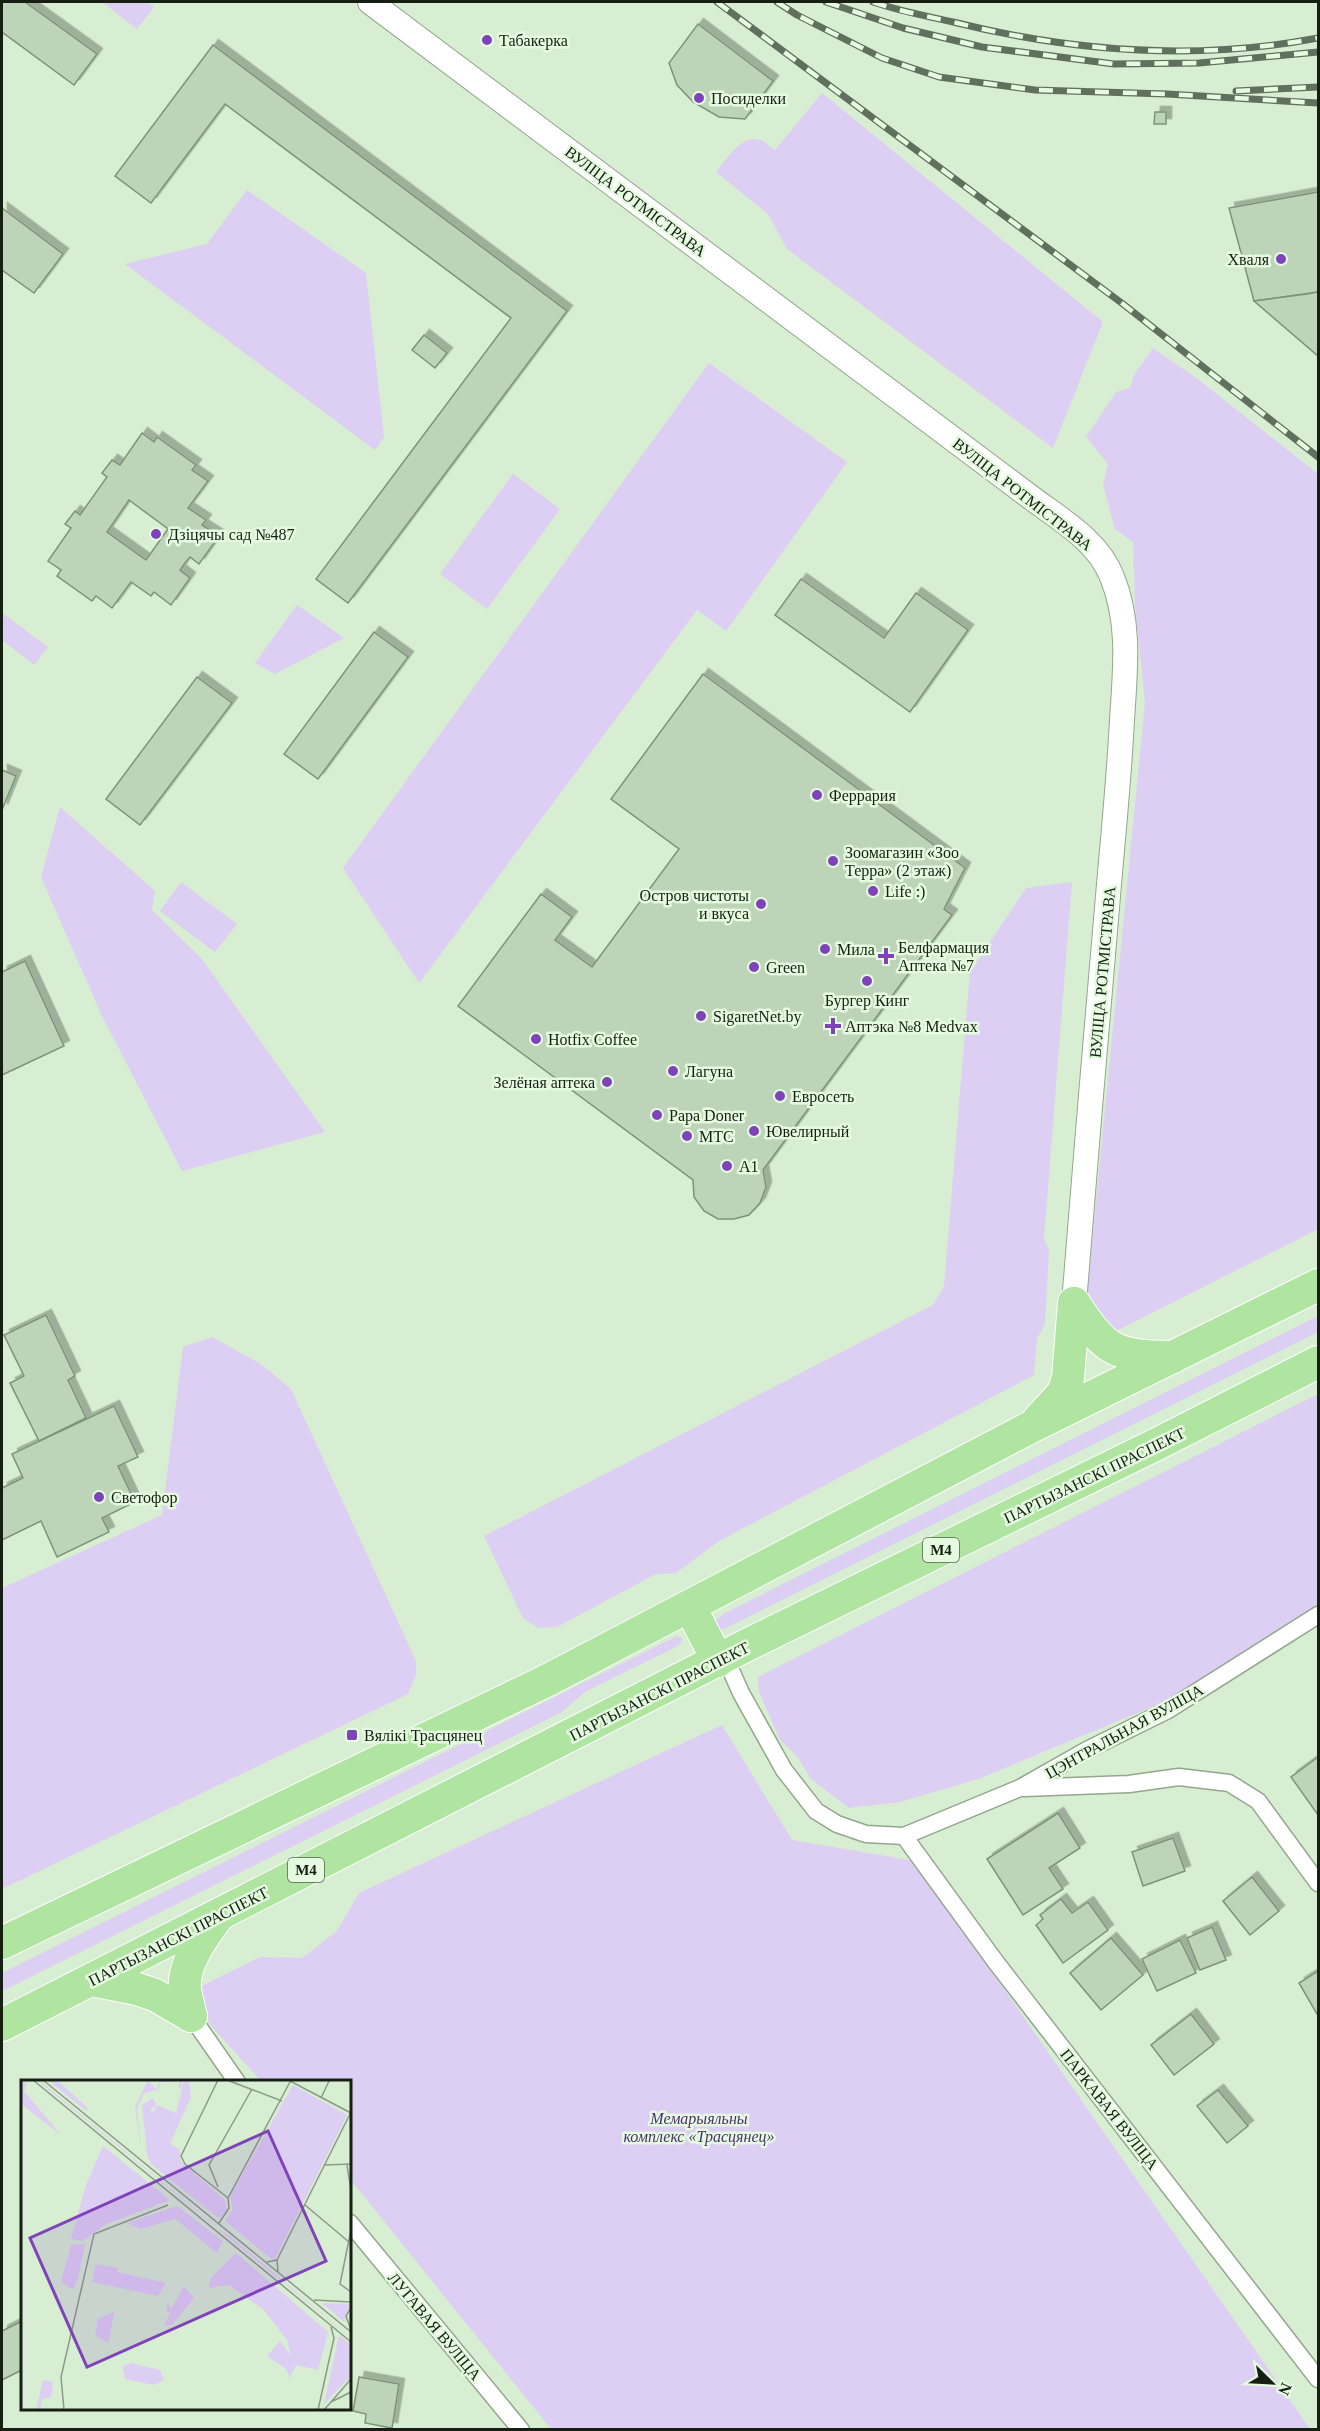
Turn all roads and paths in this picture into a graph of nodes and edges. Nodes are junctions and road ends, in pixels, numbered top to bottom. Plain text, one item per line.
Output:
1 (370, 2) edge
2 (1318, 1285) edge
3 (1074, 1303) junction
4 (1173, 1357) junction
5 (1318, 1362) edge
6 (1029, 1428) junction
7 (690, 1607) junction
8 (1318, 1615) edge
9 (722, 1659) junction
10 (1020, 1788) junction
11 (904, 1836) junction
12 (1318, 1883) edge
13 (218, 1915) junction
14 (2, 1943) edge
15 (92, 1980) junction
16 (191, 2016) junction
17 (2, 2025) edge
18 (236, 2080) edge
19 (351, 2224) edge
20 (1318, 2379) edge
21 (521, 2430) edge

1 - 3 street, ВУЛІЦА РОТМІСТРАВА
2 - 4 highway
3 - 4 highway
3 - 6 highway
4 - 6 highway
5 - 9 highway, ПАРТЫЗАНСКІ ПРАСПЕКТ / М4
6 - 7 highway
7 - 9 highway
7 - 14 highway
8 - 10 street, ЦЭНТРАЛЬНАЯ ВУЛІЦА
9 - 11 street
9 - 13 highway, ПАРТЫЗАНСКІ ПРАСПЕКТ / М4
10 - 11 street, ЦЭНТРАЛЬНАЯ ВУЛІЦА
10 - 12 street, ЦЭНТРАЛЬНАЯ ВУЛІЦА
11 - 20 street, ПАРКАВАЯ ВУЛІЦА
13 - 15 highway, ПАРТЫЗАНСКІ ПРАСПЕКТ / М4
13 - 16 highway
15 - 16 highway
15 - 17 highway, ПАРТЫЗАНСКІ ПРАСПЕКТ / М4
16 - 18 street
19 - 21 street, ЛУГАВАЯ ВУЛІЦА

